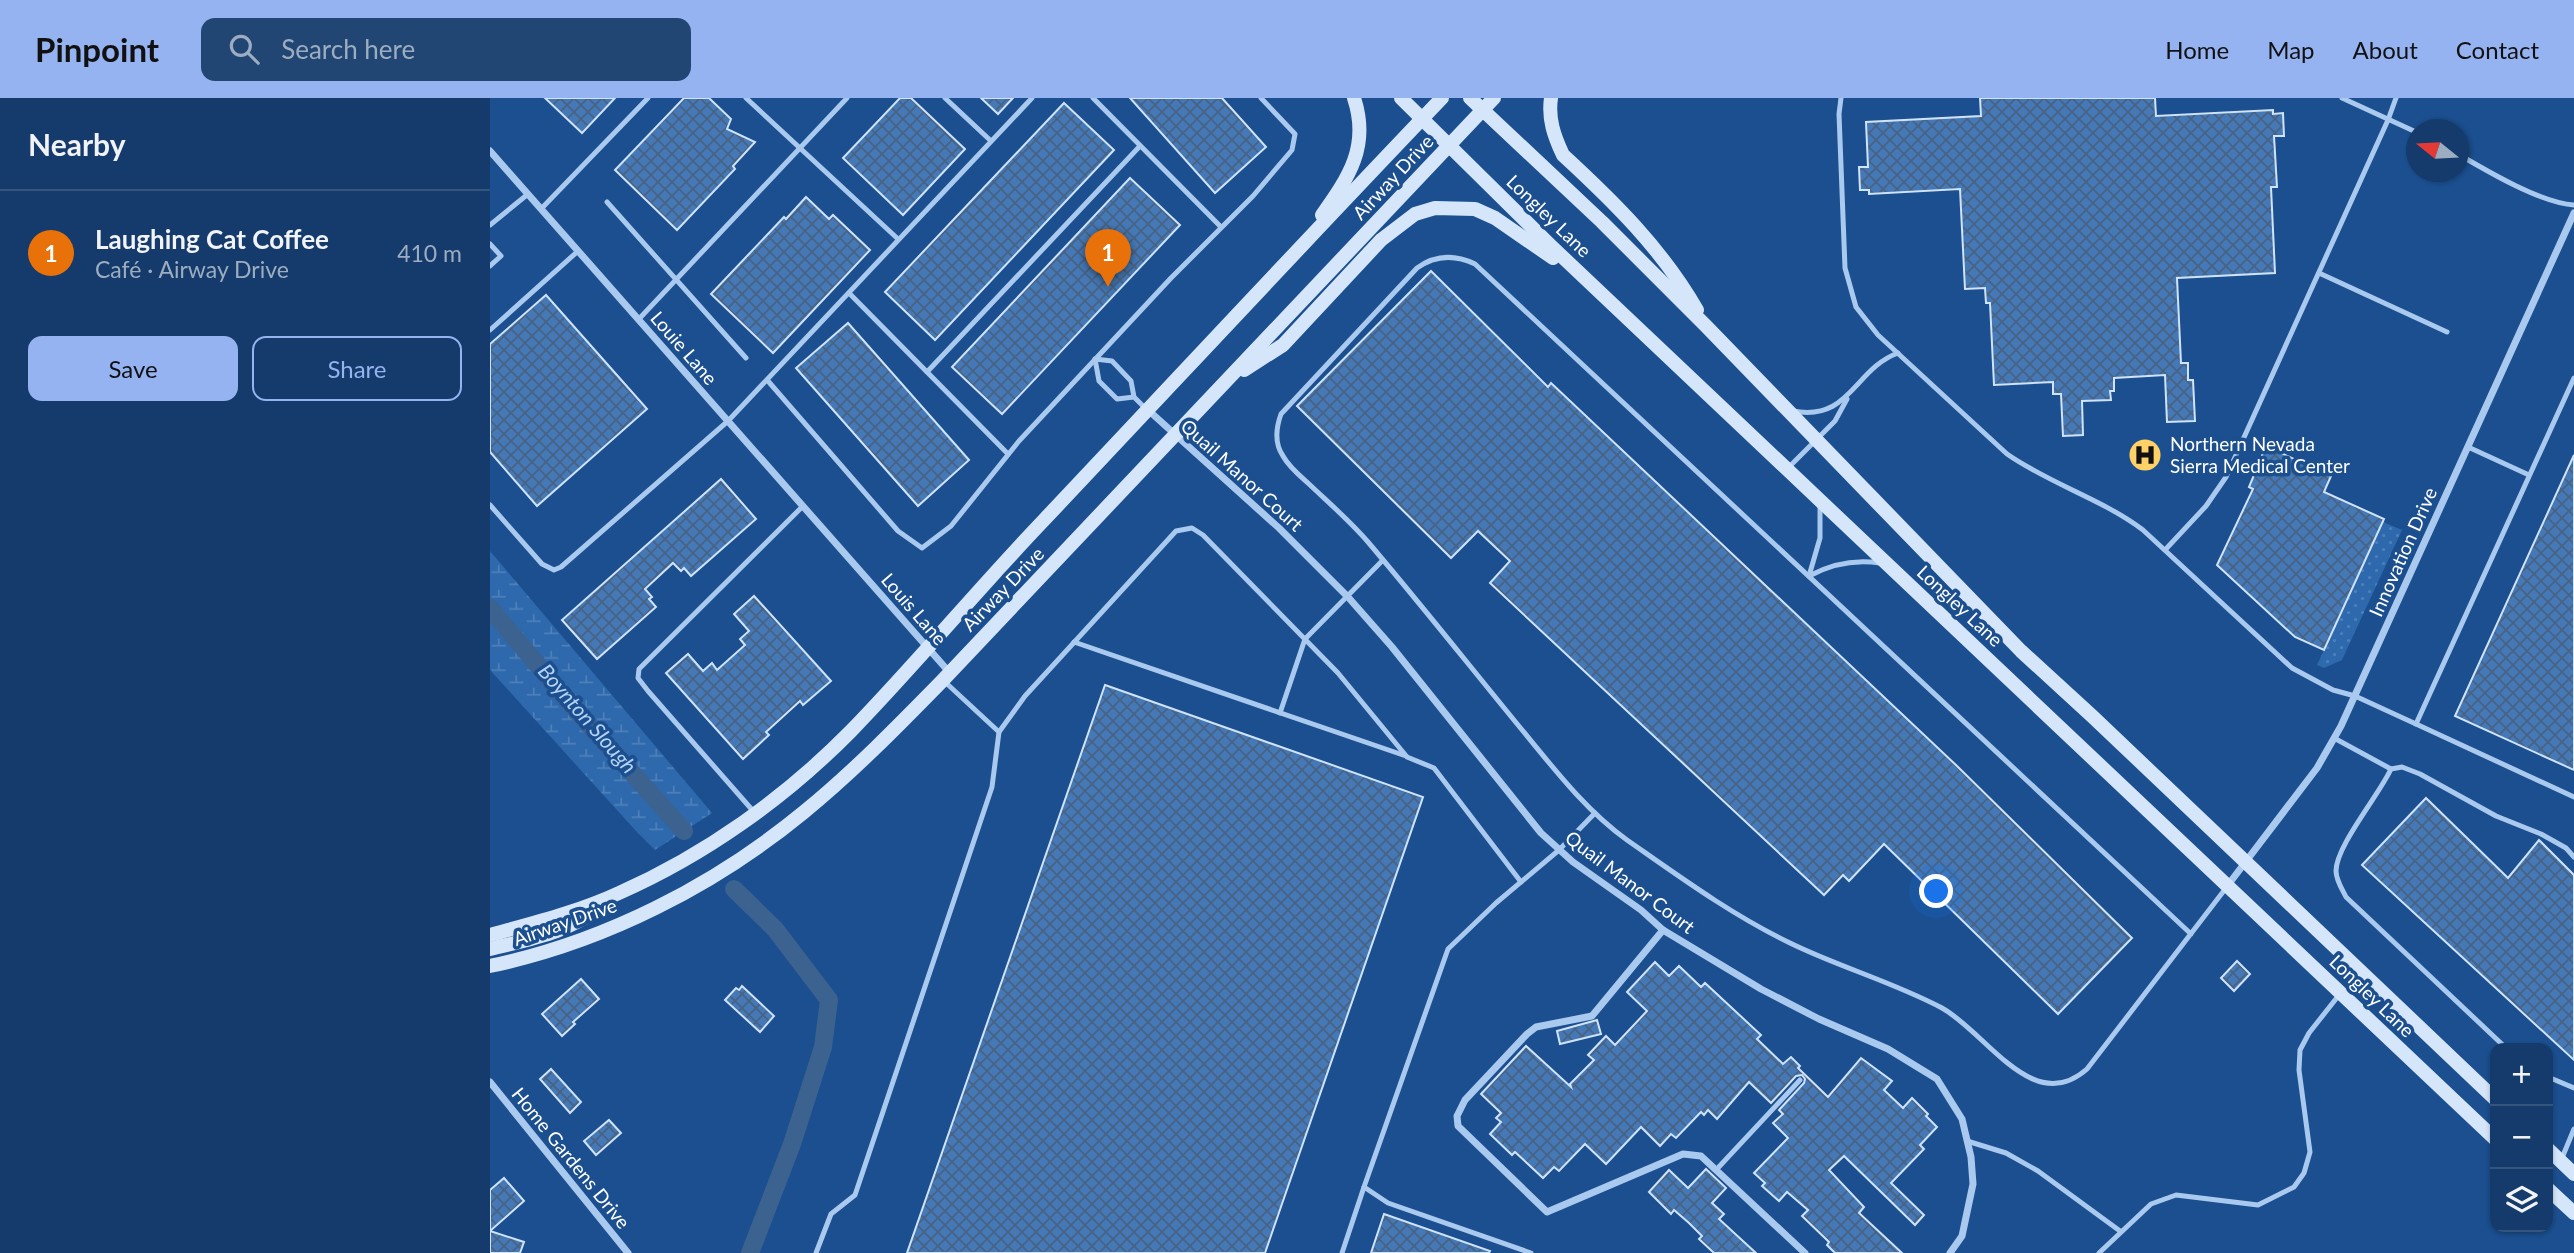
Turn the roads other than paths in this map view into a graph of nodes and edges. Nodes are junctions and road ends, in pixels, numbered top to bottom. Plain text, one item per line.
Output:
1 (648, 98) edge
2 (746, 98) edge
3 (847, 98) edge
4 (945, 98) edge
5 (1032, 98) edge
6 (1093, 98) edge
7 (1261, 98) edge
8 (1354, 98) edge
9 (1401, 98) edge
10 (1470, 98) edge
11 (1494, 98) edge
12 (1551, 98) edge
13 (1841, 98) edge
14 (2342, 98) edge
15 (2396, 98) edge
16 (1441, 99) edge
17 (1482, 110) junction
18 (1422, 119) junction
19 (2388, 120) junction
20 (2406, 127) edge
21 (991, 141) junction
22 (1448, 145) junction
23 (1140, 146) junction
24 (800, 148) junction
25 (490, 151) edge
26 (2469, 159) edge
27 (528, 194) junction
28 (607, 202) dead end
29 (2574, 205) edge
30 (541, 209) junction
31 (2574, 213) edge
32 (490, 225) edge
33 (1221, 227) junction
34 (898, 239) junction
35 (490, 244) edge
36 (578, 251) junction
37 (1290, 259) junction
38 (490, 266) edge
39 (2319, 273) junction
40 (677, 279) junction
41 (1598, 289) junction
42 (849, 293) junction
43 (638, 320) junction
44 (1706, 326) junction
45 (490, 330) edge
46 (2447, 332) dead end
47 (1898, 353) junction
48 (746, 358) dead end
49 (1095, 359) junction
50 (928, 372) junction
51 (1233, 374) junction
52 (2574, 378) edge
53 (768, 381) junction
54 (1848, 396) junction
55 (1134, 397) junction
56 (1786, 409) junction
57 (1148, 410) junction
58 (728, 421) junction
59 (1175, 436) junction
60 (1816, 440) junction
61 (2468, 447) junction
62 (1009, 454) junction
63 (1787, 469) junction
64 (2529, 475) junction
65 (1820, 500) junction
66 (490, 505) edge
67 (803, 506) junction
68 (2165, 550) junction
69 (1383, 560) junction
70 (855, 566) joint
71 (1890, 566) junction
72 (1809, 576) junction
73 (1349, 597) junction
74 (1305, 639) junction
75 (1074, 642) junction
76 (927, 647) junction
77 (946, 676) junction
78 (2355, 696) junction
79 (1280, 713) junction
80 (2416, 724) junction
81 (999, 732) junction
82 (2334, 738) junction
83 (1407, 757) junction
84 (2391, 769) junction
85 (2574, 797) edge
86 (755, 813) junction
87 (1595, 813) junction
88 (1559, 850) junction
89 (2574, 857) edge
90 (2246, 862) junction
91 (1521, 883) junction
92 (2228, 885) junction
93 (619, 893) junction
94 (1663, 930) junction
95 (2190, 934) junction
96 (490, 935) edge
97 (490, 949) edge
98 (490, 966) edge
99 (2341, 993) junction
100 (2501, 1043) edge
101 (2553, 1079) edge
102 (1800, 1080) dead end
103 (490, 1082) edge
104 (2574, 1088) edge
105 (2490, 1094) edge
106 (2574, 1129) edge
107 (2490, 1134) edge
108 (1967, 1140) junction
109 (2553, 1154) edge
110 (2560, 1161) junction
111 (1716, 1170) junction
112 (2574, 1174) edge
113 (1364, 1187) junction
114 (2553, 1194) edge
115 (2574, 1213) edge
116 (2120, 1231) junction
117 (628, 1253) edge
118 (816, 1253) edge
119 (1342, 1253) edge
120 (1531, 1253) edge
121 (1805, 1253) edge
122 (1950, 1253) edge
123 (2099, 1253) edge

1 - 30 lane
2 - 24 lane
3 - 24 lane
4 - 21 lane
5 - 21 lane
6 - 23 lane
7 - 33 lane
8 - 37 main road
9 - 18 main road, Longley Lane
10 - 17 main road, Longley Lane
11 - 17 main road, Airway Drive
12 - 44 main road
13 - 47 lane
14 - 19 lane
15 - 19 lane
16 - 18 main road, Airway Drive
17 - 22 main road, Airway Drive
17 - 44 main road, Longley Lane
18 - 22 main road, Longley Lane
18 - 37 main road, Airway Drive
19 - 20 lane
19 - 39 lane
21 - 34 lane
22 - 41 main road, Longley Lane
22 - 51 main road, Airway Drive
23 - 33 lane
23 - 50 lane
24 - 34 lane
24 - 40 lane
25 - 27 street, Louie Lane
26 - 29 lane
27 - 30 street, Louie Lane
27 - 32 lane
28 - 40 lane
30 - 36 street, Louie Lane
31 - 61 street, Innovation Drive
33 - 49 lane
34 - 42 lane
35 - 38 lane
36 - 43 street, Louie Lane
36 - 45 lane
37 - 57 main road, Airway Drive
39 - 46 lane
39 - 68 lane
40 - 43 lane
40 - 48 lane
41 - 51 main road
41 - 63 main road, Longley Lane
42 - 50 lane
42 - 53 lane
43 - 58 street, Louie Lane
44 - 56 main road, Longley Lane
47 - 54 lane
47 - 68 lane
49 - 55 lane
49 - 55 lane
49 - 62 lane
50 - 62 lane
51 - 59 main road, Airway Drive
52 - 64 lane
53 - 58 lane
53 - 62 lane
54 - 56 lane
54 - 60 lane
55 - 57 lane
56 - 60 main road, Longley Lane
57 - 59 street, Quail Manor Court
57 - 76 main road, Airway Drive
58 - 66 lane
58 - 67 street, Louie Lane
59 - 73 street, Quail Manor Court
59 - 77 main road, Airway Drive
60 - 63 lane
60 - 90 main road, Longley Lane
61 - 64 lane
61 - 78 street, Innovation Drive
63 - 65 main road, Longley Lane
64 - 80 lane
65 - 71 main road, Longley Lane
65 - 72 lane
67 - 70 street, Louie Lane
67 - 86 lane
68 - 78 lane
69 - 72 lane
69 - 73 lane
69 - 87 lane
70 - 76 street, Louis Lane
71 - 72 lane
71 - 92 main road, Longley Lane
72 - 95 lane
73 - 74 lane
73 - 88 street, Quail Manor Court
74 - 75 lane
74 - 79 lane
74 - 83 lane
75 - 79 lane
75 - 81 lane
76 - 77 street, Louis Lane
76 - 86 main road, Airway Drive
77 - 81 lane
77 - 98 main road, Airway Drive
78 - 80 lane
78 - 82 street, Innovation Drive
79 - 83 lane
80 - 85 lane
81 - 118 lane
82 - 84 lane
82 - 90 street, Innovation Drive
83 - 91 lane
84 - 89 lane
84 - 100 lane
86 - 93 main road, Airway Drive
87 - 88 lane
87 - 95 lane
88 - 91 lane
88 - 94 street, Quail Manor Court
90 - 92 street, Innovation Drive
90 - 105 main road, Longley Lane
91 - 113 lane
92 - 95 lane
92 - 99 main road, Longley Lane
93 - 96 main road, Airway Drive
93 - 97 main road
94 - 108 street, Quail Manor Court
94 - 111 street
99 - 107 main road, Longley Lane
99 - 116 lane
101 - 104 lane
102 - 111 lane
103 - 117 street, Home Gardens Drive
106 - 110 lane
108 - 116 lane
108 - 122 street, Quail Manor Court
109 - 110 main road
110 - 112 main road
111 - 121 street
113 - 119 lane
113 - 120 lane
114 - 115 main road
116 - 123 lane

